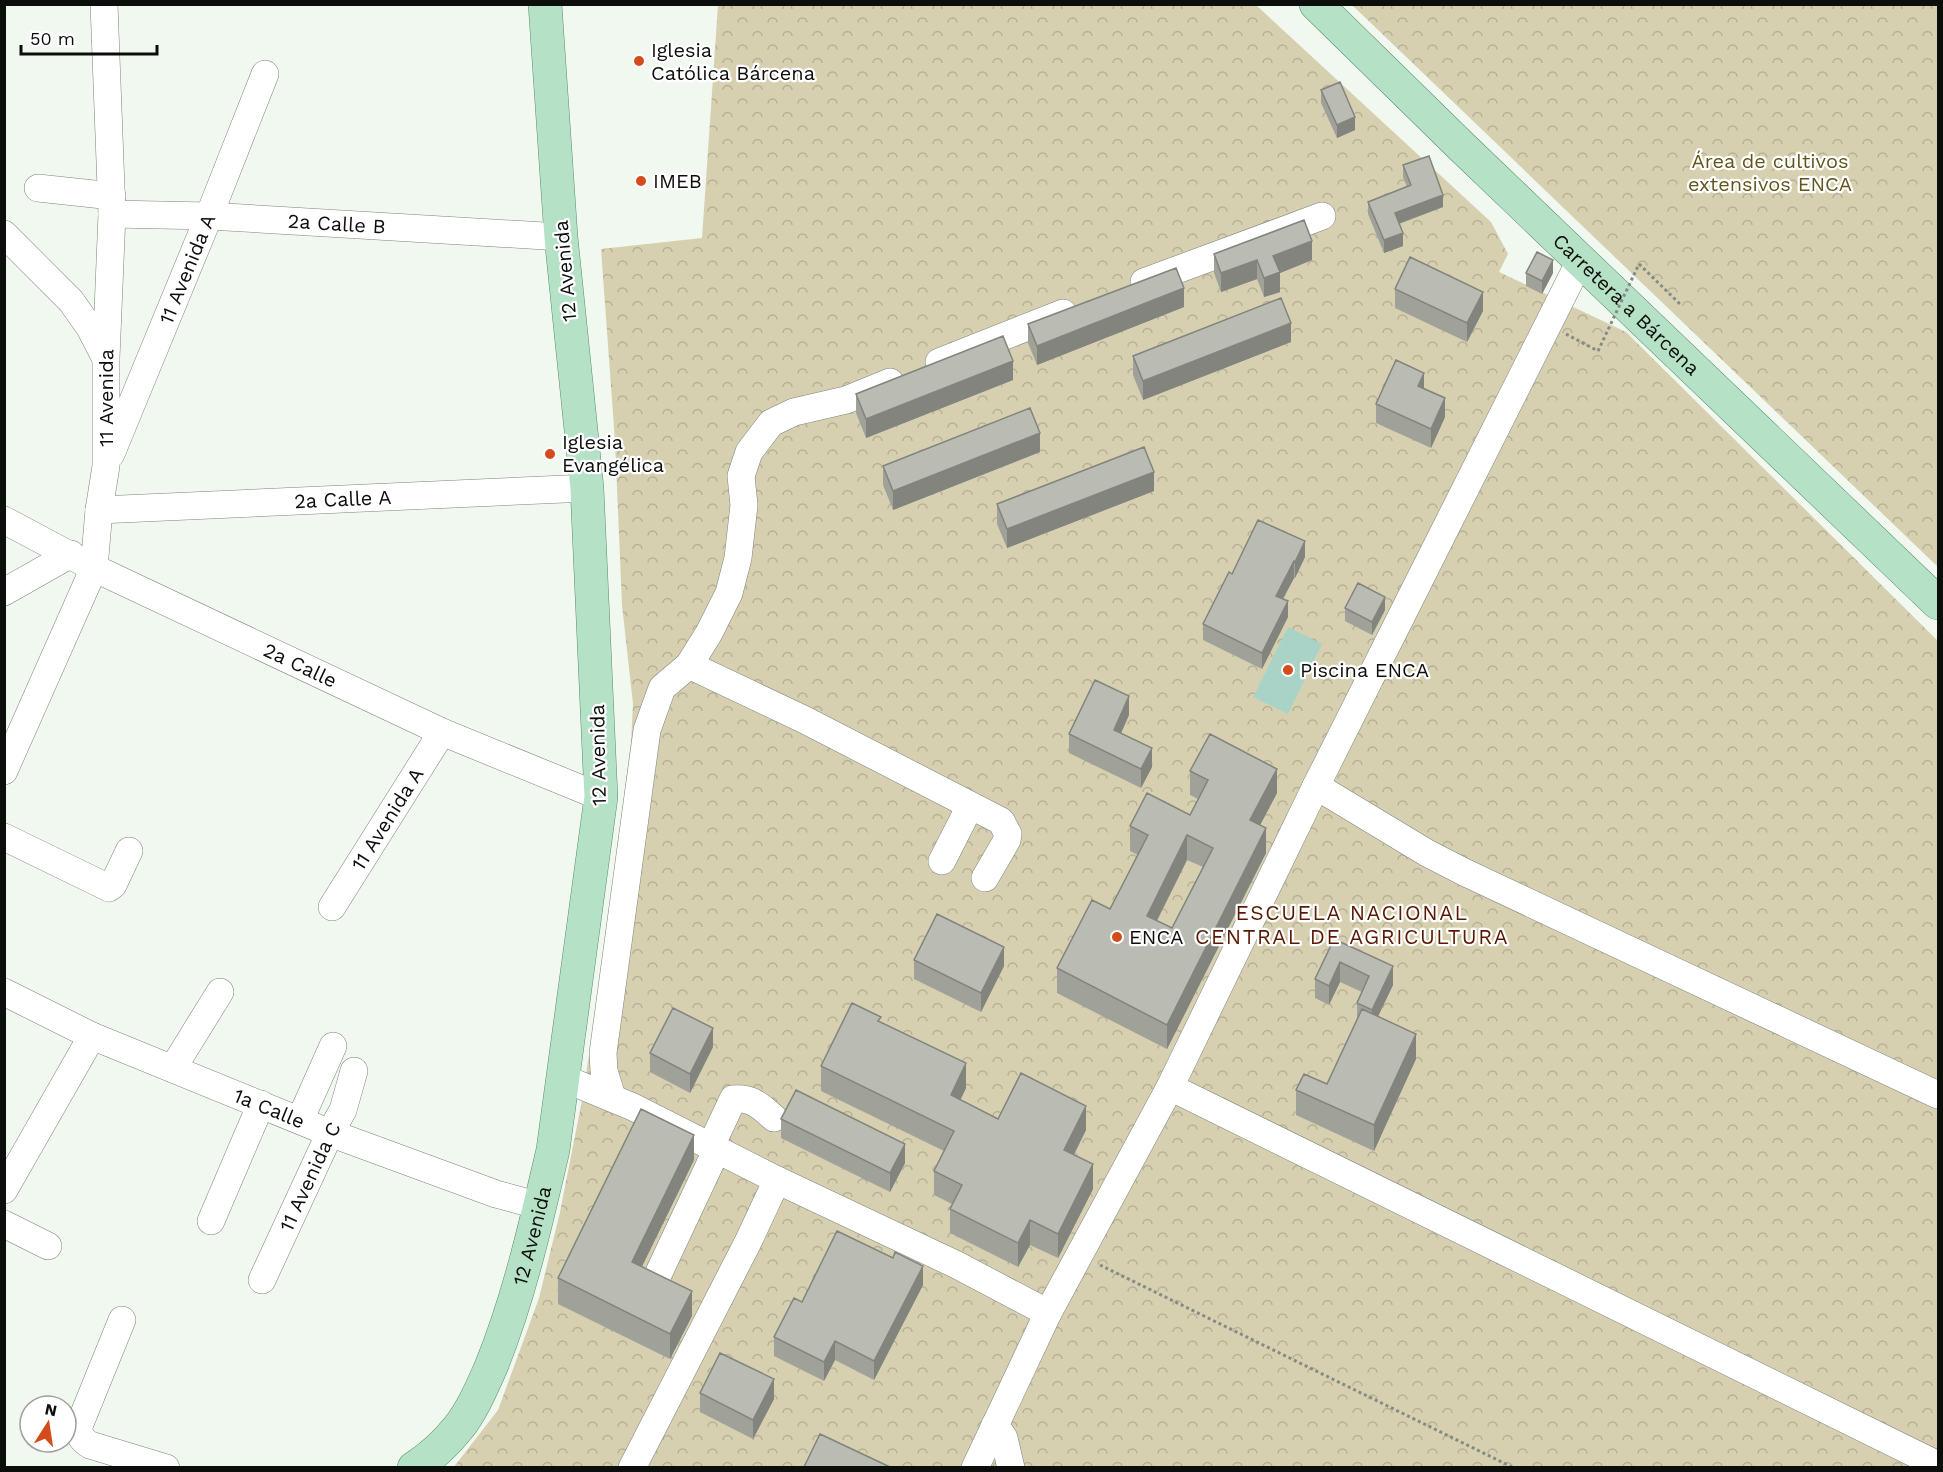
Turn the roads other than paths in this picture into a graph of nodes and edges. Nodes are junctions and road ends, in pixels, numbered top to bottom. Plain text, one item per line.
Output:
1 (104, 4) edge
2 (545, 4) edge
3 (1316, 4) edge
4 (265, 74) dead end
5 (38, 188) dead end
6 (112, 205) junction
7 (209, 216) junction
8 (1322, 216) dead end
9 (4, 234) edge
10 (561, 237) junction
11 (1581, 261) junction
12 (1126, 289) edge
13 (1083, 305) edge
14 (106, 358) junction
15 (106, 466) junction
16 (587, 489) junction
17 (99, 510) junction
18 (4, 520) edge
19 (71, 554) junction
20 (94, 568) junction
21 (4, 592) edge
22 (1938, 603) edge
23 (689, 665) junction
24 (442, 732) junction
25 (4, 771) edge
26 (1316, 786) junction
27 (601, 797) junction
28 (969, 806) junction
29 (4, 837) edge
30 (129, 851) dead end
31 (942, 861) dead end
32 (985, 878) dead end
33 (332, 907) dead end
34 (4, 992) edge
35 (220, 992) dead end
36 (92, 1036) junction
37 (333, 1046) dead end
38 (173, 1068) junction
39 (354, 1071) dead end
40 (563, 1078) junction
41 (1170, 1087) junction
42 (1938, 1095) edge
43 (612, 1097) junction
44 (261, 1104) junction
45 (774, 1118) dead end
46 (300, 1120) junction
47 (330, 1133) junction
48 (714, 1148) junction
49 (777, 1180) junction
50 (4, 1190) edge
51 (540, 1206) junction
52 (211, 1221) dead end
53 (4, 1224) edge
54 (48, 1246) dead end
55 (262, 1280) dead end
56 (655, 1281) edge
57 (1048, 1313) junction
58 (122, 1320) dead end
59 (995, 1425) junction
60 (1938, 1465) edge
61 (166, 1467) edge
62 (414, 1467) edge
63 (632, 1467) edge
64 (975, 1467) edge
65 (1011, 1467) edge

1 - 6 street, 11 Avenida
2 - 10 main road, 12 Avenida
3 - 11 main road, Carretera a Bárcena
4 - 7 street, 11 Avenida A
5 - 6 street, 2a Calle B
6 - 7 street, 2a Calle B
6 - 14 street, 11 Avenida
7 - 10 street, 2a Calle B
7 - 15 street, 11 Avenida A
8 - 12 street
9 - 14 street
10 - 16 main road, 12 Avenida
11 - 22 main road, Carretera a Bárcena
11 - 26 street
13 - 23 street
14 - 15 street, 11 Avenida
15 - 17 street, 11 Avenida
16 - 17 street, 2a Calle A
16 - 27 main road, 12 Avenida
17 - 20 street, 11 Avenida
18 - 19 street, 2a Calle
19 - 20 street, 2a Calle
19 - 21 street
20 - 24 street, 2a Calle
20 - 25 street, 11 Avenida
23 - 28 street
23 - 43 street
24 - 27 street, 2a Calle
24 - 33 street, 11 Avenida A
26 - 41 street
26 - 42 street
27 - 40 main road, 12 Avenida
28 - 31 street
28 - 32 street
29 - 30 street
34 - 36 street, 1a Calle
35 - 38 street
36 - 38 street, 1a Calle
36 - 50 street
37 - 46 street
38 - 44 street, 1a Calle
39 - 47 street, 11 Avenida C
40 - 43 street
40 - 51 main road, 12 Avenida
41 - 57 street
41 - 60 street
43 - 48 street
44 - 46 street, 1a Calle
44 - 52 street
45 - 48 street
46 - 47 street, 1a Calle
47 - 51 street, 1a Calle
47 - 55 street, 11 Avenida C
48 - 49 street
48 - 56 street
49 - 57 street
49 - 63 street
51 - 62 main road, 12 Avenida
53 - 54 street
57 - 59 street
58 - 61 street
59 - 64 street
59 - 65 street

